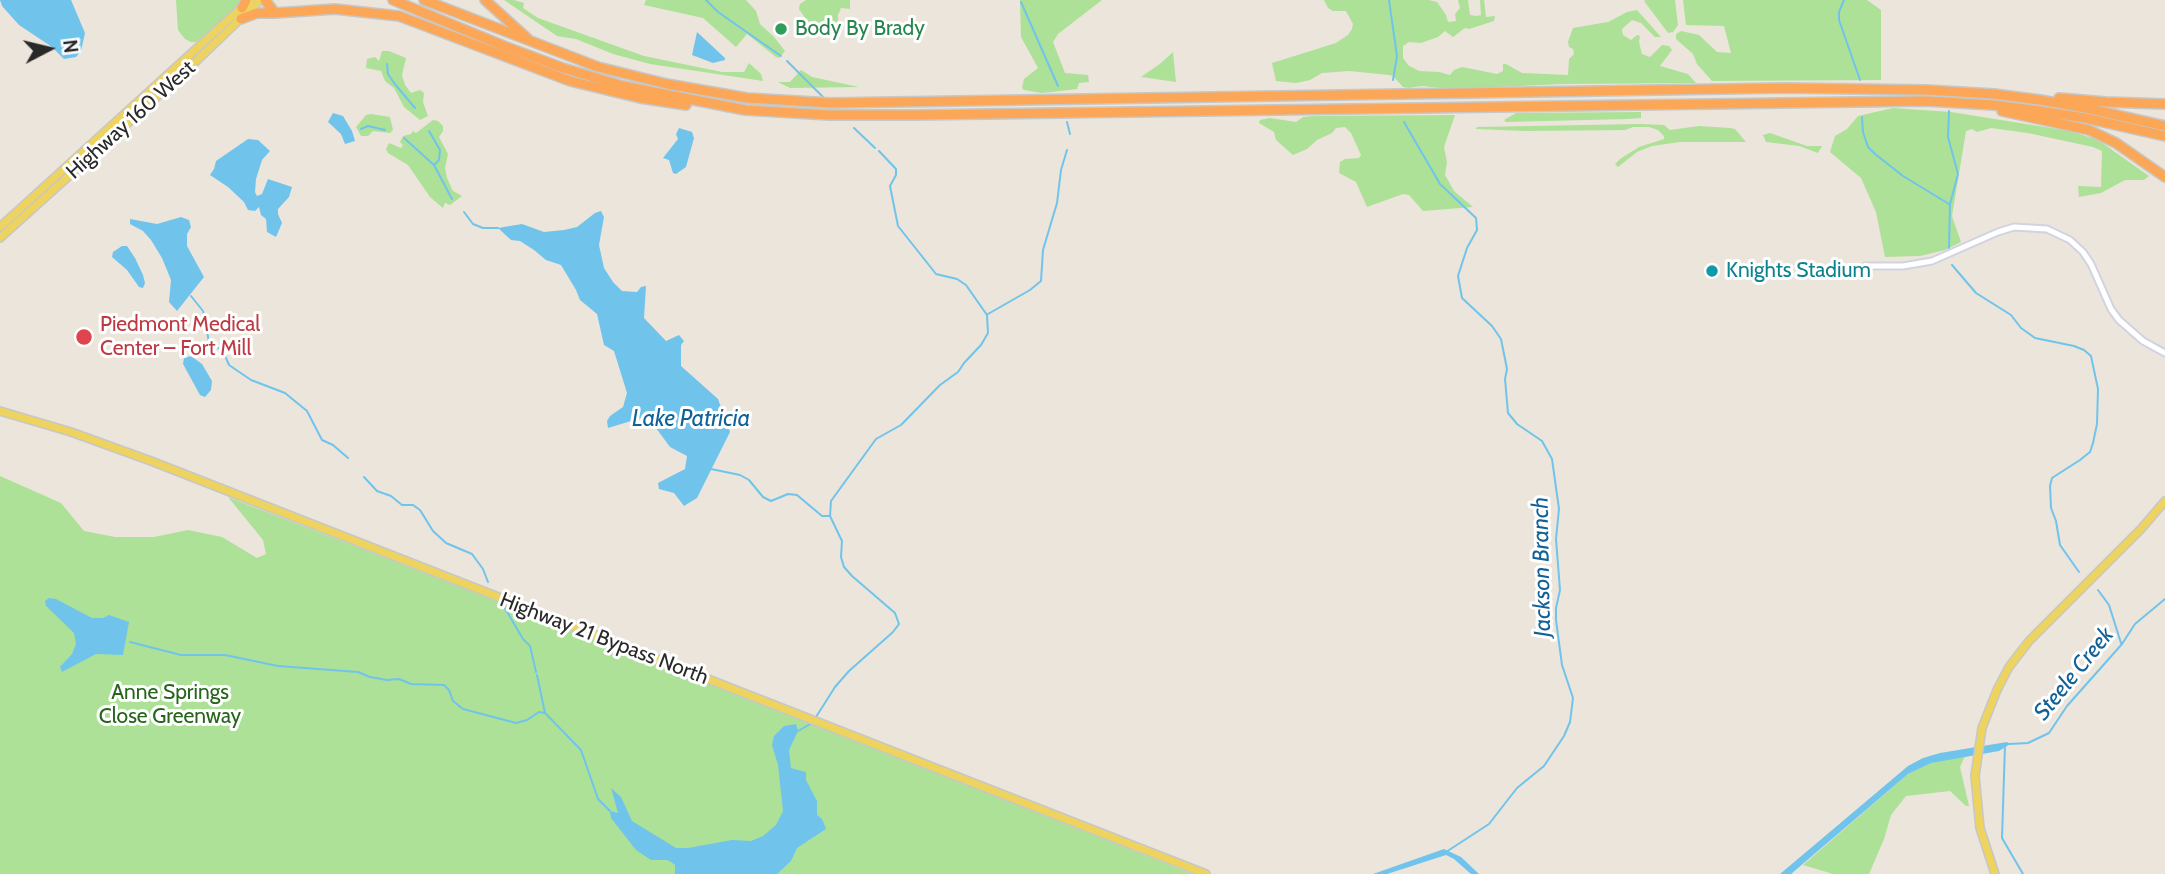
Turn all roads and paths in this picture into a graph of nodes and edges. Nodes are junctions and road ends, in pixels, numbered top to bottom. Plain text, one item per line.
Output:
1 (262, 0) edge
2 (393, 0) edge
3 (424, 0) edge
4 (485, 0) edge
5 (246, 3) edge
6 (275, 13) junction
7 (241, 19) junction
8 (534, 44) junction
9 (1968, 92) junction
10 (2162, 102) edge
11 (1966, 103) junction
12 (728, 107) junction
13 (2165, 126) edge
14 (2165, 136) edge
15 (2165, 175) edge
16 (0, 227) edge
17 (0, 238) edge
18 (1865, 266) dead end
19 (2165, 353) edge
20 (0, 411) edge
21 (2165, 501) edge
22 (1206, 874) edge
23 (1994, 874) edge

1 - 6 highway
1 - 7 main road, Highway 160 West
2 - 12 highway
3 - 8 highway
4 - 8 highway
5 - 16 main road, Highway 160 West
6 - 7 highway
6 - 12 highway
7 - 17 main road, Highway 160 West
8 - 9 highway
9 - 10 highway
9 - 13 highway
11 - 12 highway
11 - 14 highway
11 - 15 highway
18 - 19 street
20 - 22 main road, Highway 21 Bypass North
21 - 23 main road

